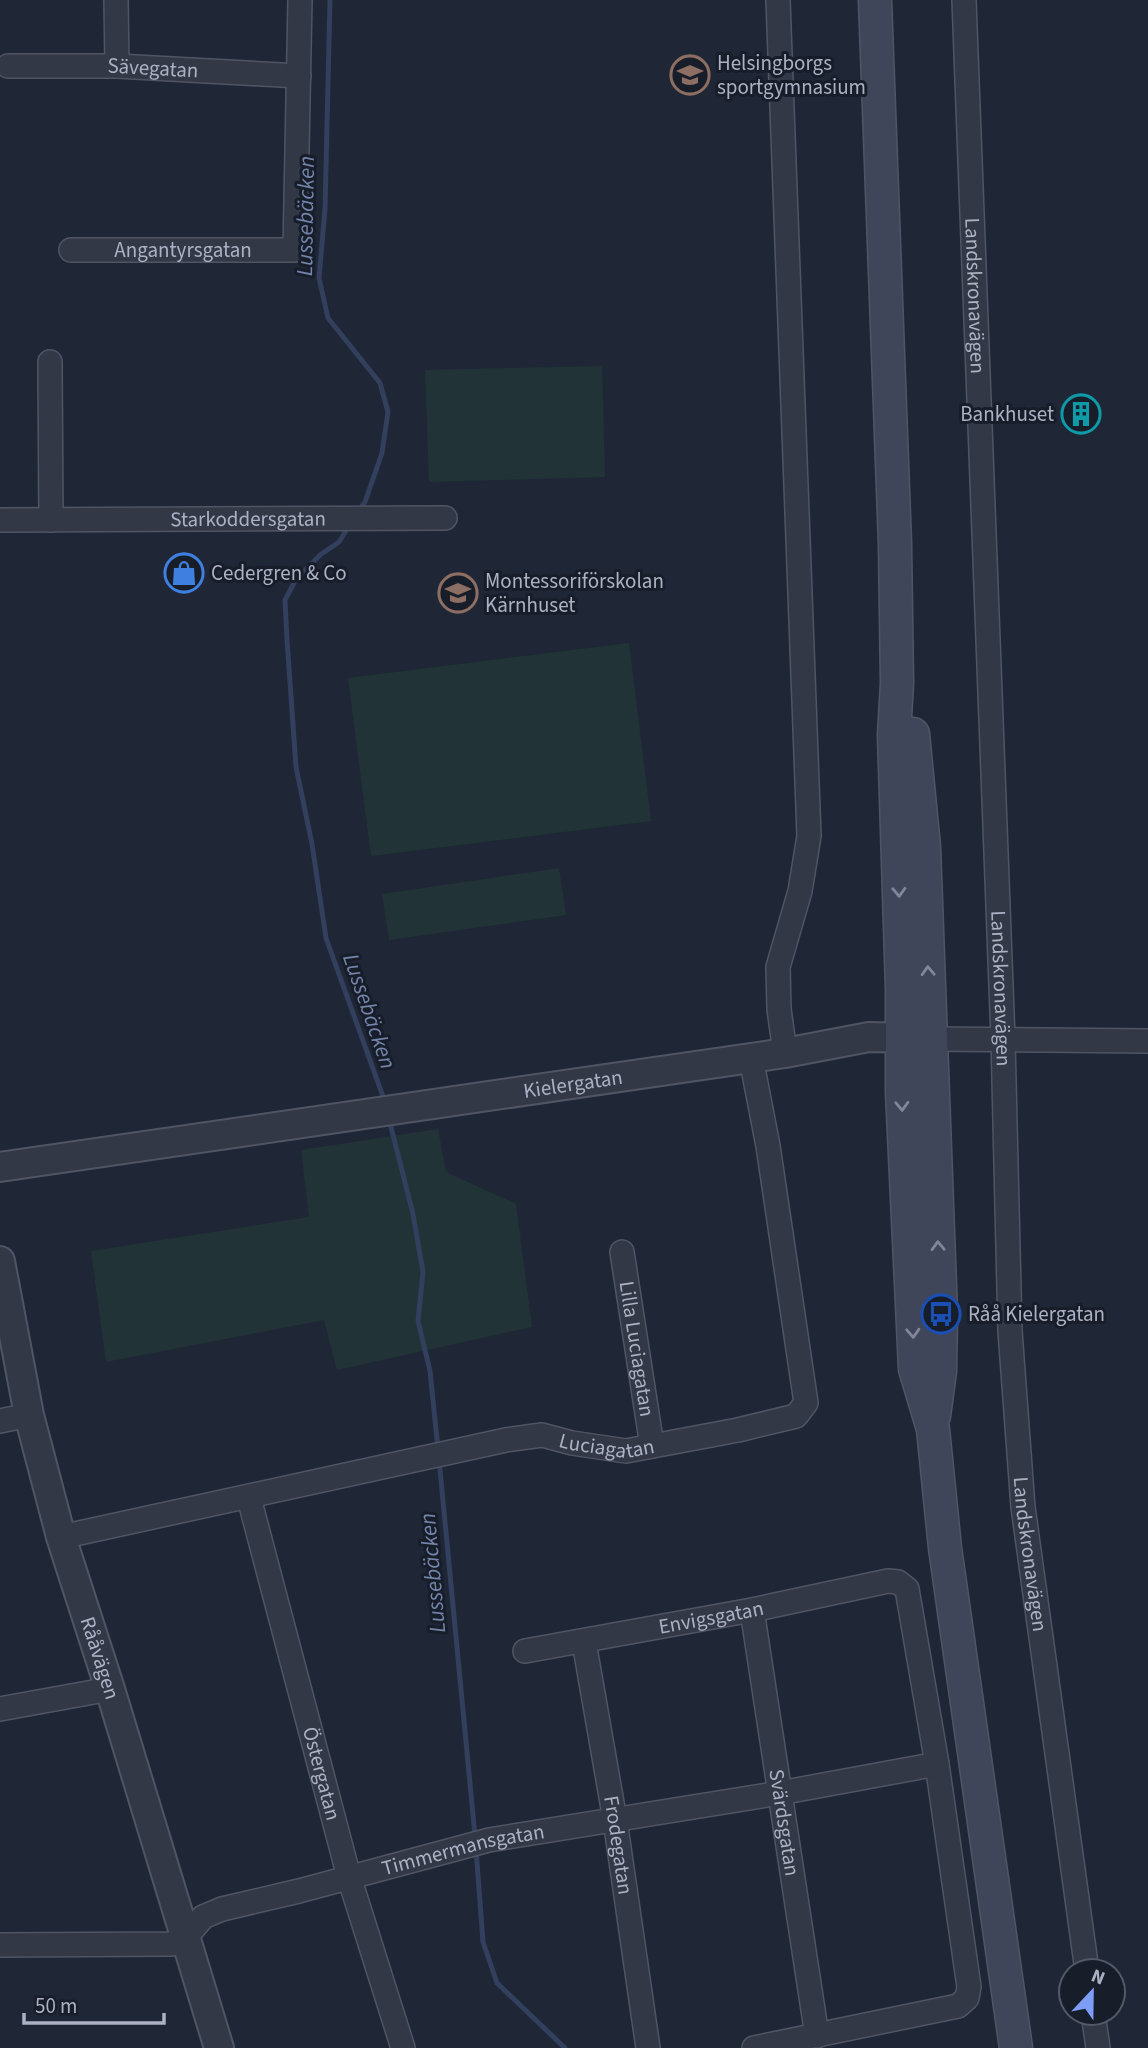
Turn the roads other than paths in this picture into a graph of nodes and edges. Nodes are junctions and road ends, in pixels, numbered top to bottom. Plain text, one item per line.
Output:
1 (116, 0) edge
2 (300, 0) edge
3 (778, 0) edge
4 (964, 0) edge
5 (874, 1) edge
6 (8, 66) dead end
7 (117, 66) junction
8 (299, 76) junction
9 (71, 250) dead end
10 (50, 362) dead end
11 (445, 518) dead end
12 (0, 520) edge
13 (51, 520) junction
14 (916, 1038) junction
15 (1003, 1039) junction
16 (1148, 1041) edge
17 (785, 1053) junction
18 (751, 1058) junction
19 (0, 1167) edge
20 (622, 1252) dead end
21 (0, 1261) edge
22 (29, 1415) junction
23 (0, 1421) edge
24 (652, 1446) junction
25 (249, 1498) junction
26 (61, 1537) junction
27 (752, 1610) junction
28 (584, 1642) junction
29 (525, 1651) dead end
30 (110, 1689) junction
31 (0, 1709) edge
32 (937, 1764) junction
33 (780, 1793) junction
34 (615, 1820) junction
35 (349, 1877) junction
36 (186, 1937) junction
37 (0, 1945) edge
38 (1085, 1957) edge
39 (1095, 2027) edge
40 (817, 2036) junction
41 (219, 2048) edge
42 (403, 2048) edge
43 (649, 2048) edge
44 (754, 2048) edge
45 (1016, 2048) edge
46 (1098, 2048) edge

1 - 7 street
2 - 8 street
3 - 17 street
4 - 15 street, Landskronavägen
5 - 14 main road
6 - 7 street, Sävegatan
7 - 8 street, Sävegatan
8 - 9 street, Angantyrsgatan
10 - 13 street
11 - 13 street, Starkoddersgatan
12 - 13 street, Starkoddersgatan
14 - 15 street, Kielergatan
14 - 17 street, Kielergatan
14 - 45 main road
15 - 16 street, Kielergatan
15 - 38 street, Landskronavägen
17 - 18 street, Kielergatan
18 - 19 street, Kielergatan
18 - 24 street, Luciagatan
20 - 24 street, Lilla Luciagatan
21 - 22 street, Rååvägen
22 - 23 street
22 - 26 street, Rååvägen
24 - 25 street, Luciagatan
25 - 26 street, Luciagatan
25 - 35 street, Östergatan
26 - 30 street, Rååvägen
27 - 28 street, Envigsgatan
27 - 32 street, Envigsgatan
27 - 33 street, Svärdsgatan
28 - 29 street, Envigsgatan
28 - 34 street, Frodegatan
30 - 31 street
30 - 36 street, Rååvägen
32 - 33 street, Timmermansgatan
32 - 40 street
33 - 34 street, Timmermansgatan
33 - 40 street, Svärdsgatan
34 - 35 street, Timmermansgatan
34 - 43 street, Frodegatan
35 - 36 street, Timmermansgatan
35 - 42 street, Östergatan
36 - 37 street
36 - 41 street, Rååvägen
39 - 46 street
40 - 44 street

